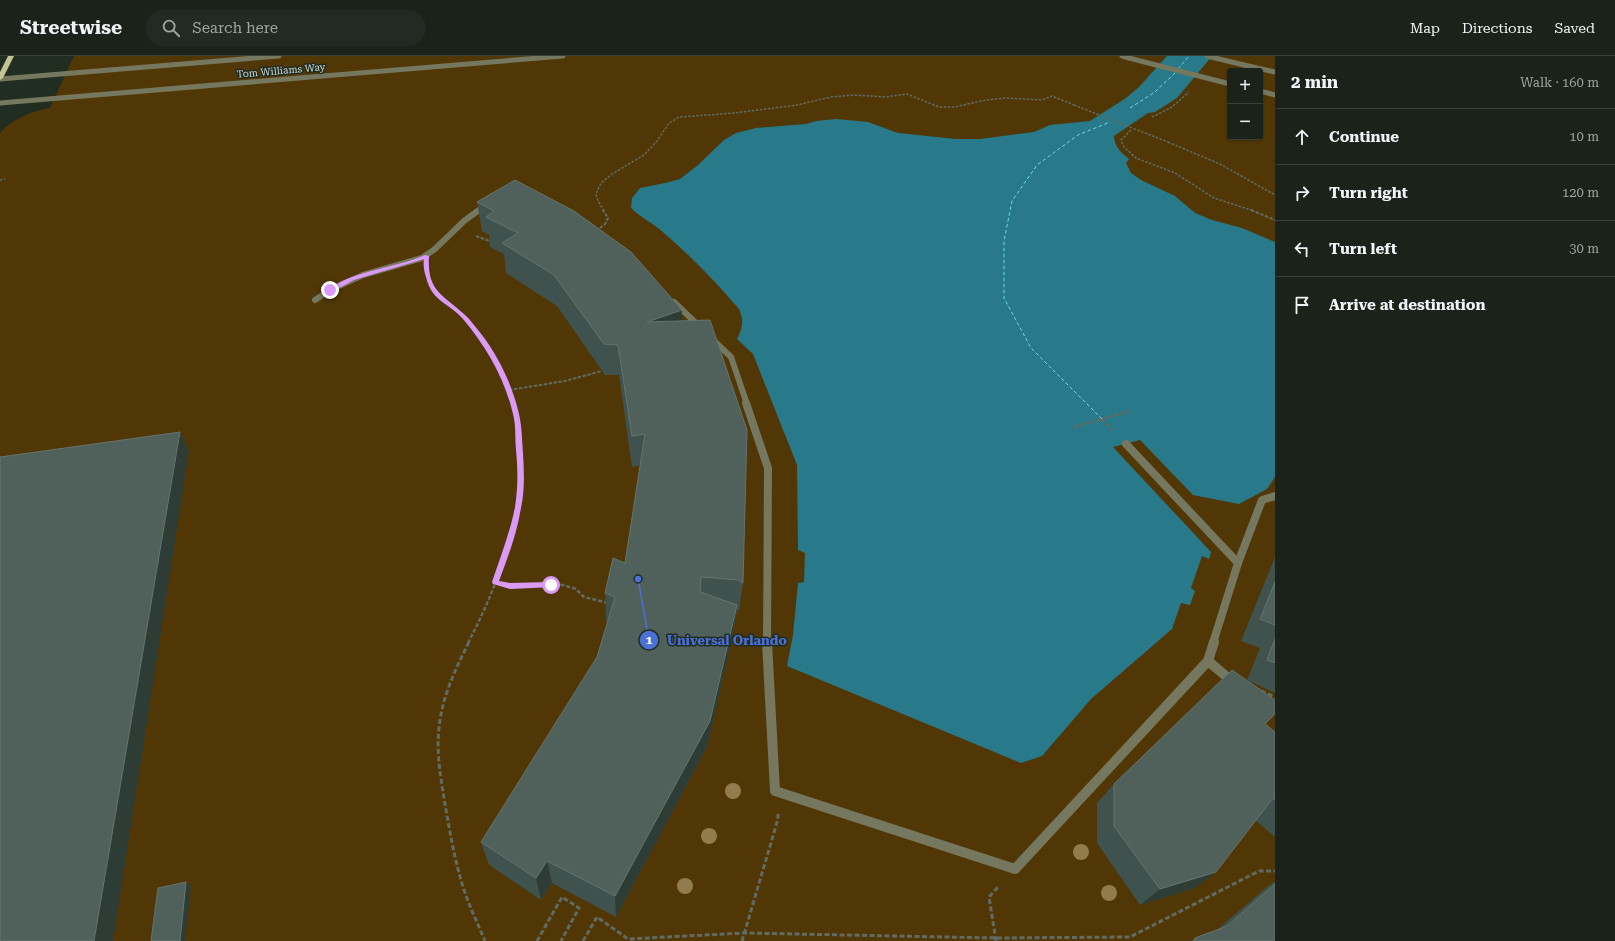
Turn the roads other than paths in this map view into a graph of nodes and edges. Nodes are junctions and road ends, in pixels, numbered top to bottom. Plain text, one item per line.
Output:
1 (11, 56) edge
2 (279, 56) edge
3 (563, 56) edge
4 (1122, 56) edge
5 (1207, 56) edge
6 (1275, 72) edge
7 (0, 78) edge
8 (1227, 83) edge
9 (1263, 92) edge
10 (1275, 95) edge
11 (0, 103) edge
12 (495, 205) edge
13 (665, 294) edge
14 (314, 300) dead end
15 (1126, 444) dead end
16 (1275, 496) edge
17 (1238, 563) junction
18 (1208, 661) junction
19 (1235, 684) edge

1 - 7 main road
2 - 7 street, Tom Williams Way
3 - 11 street, Tom Williams Way
4 - 8 street, bridge
5 - 6 street, bridge
9 - 10 street
12 - 14 street
13 - 18 street
15 - 17 street
16 - 17 street
17 - 18 street
18 - 19 street

